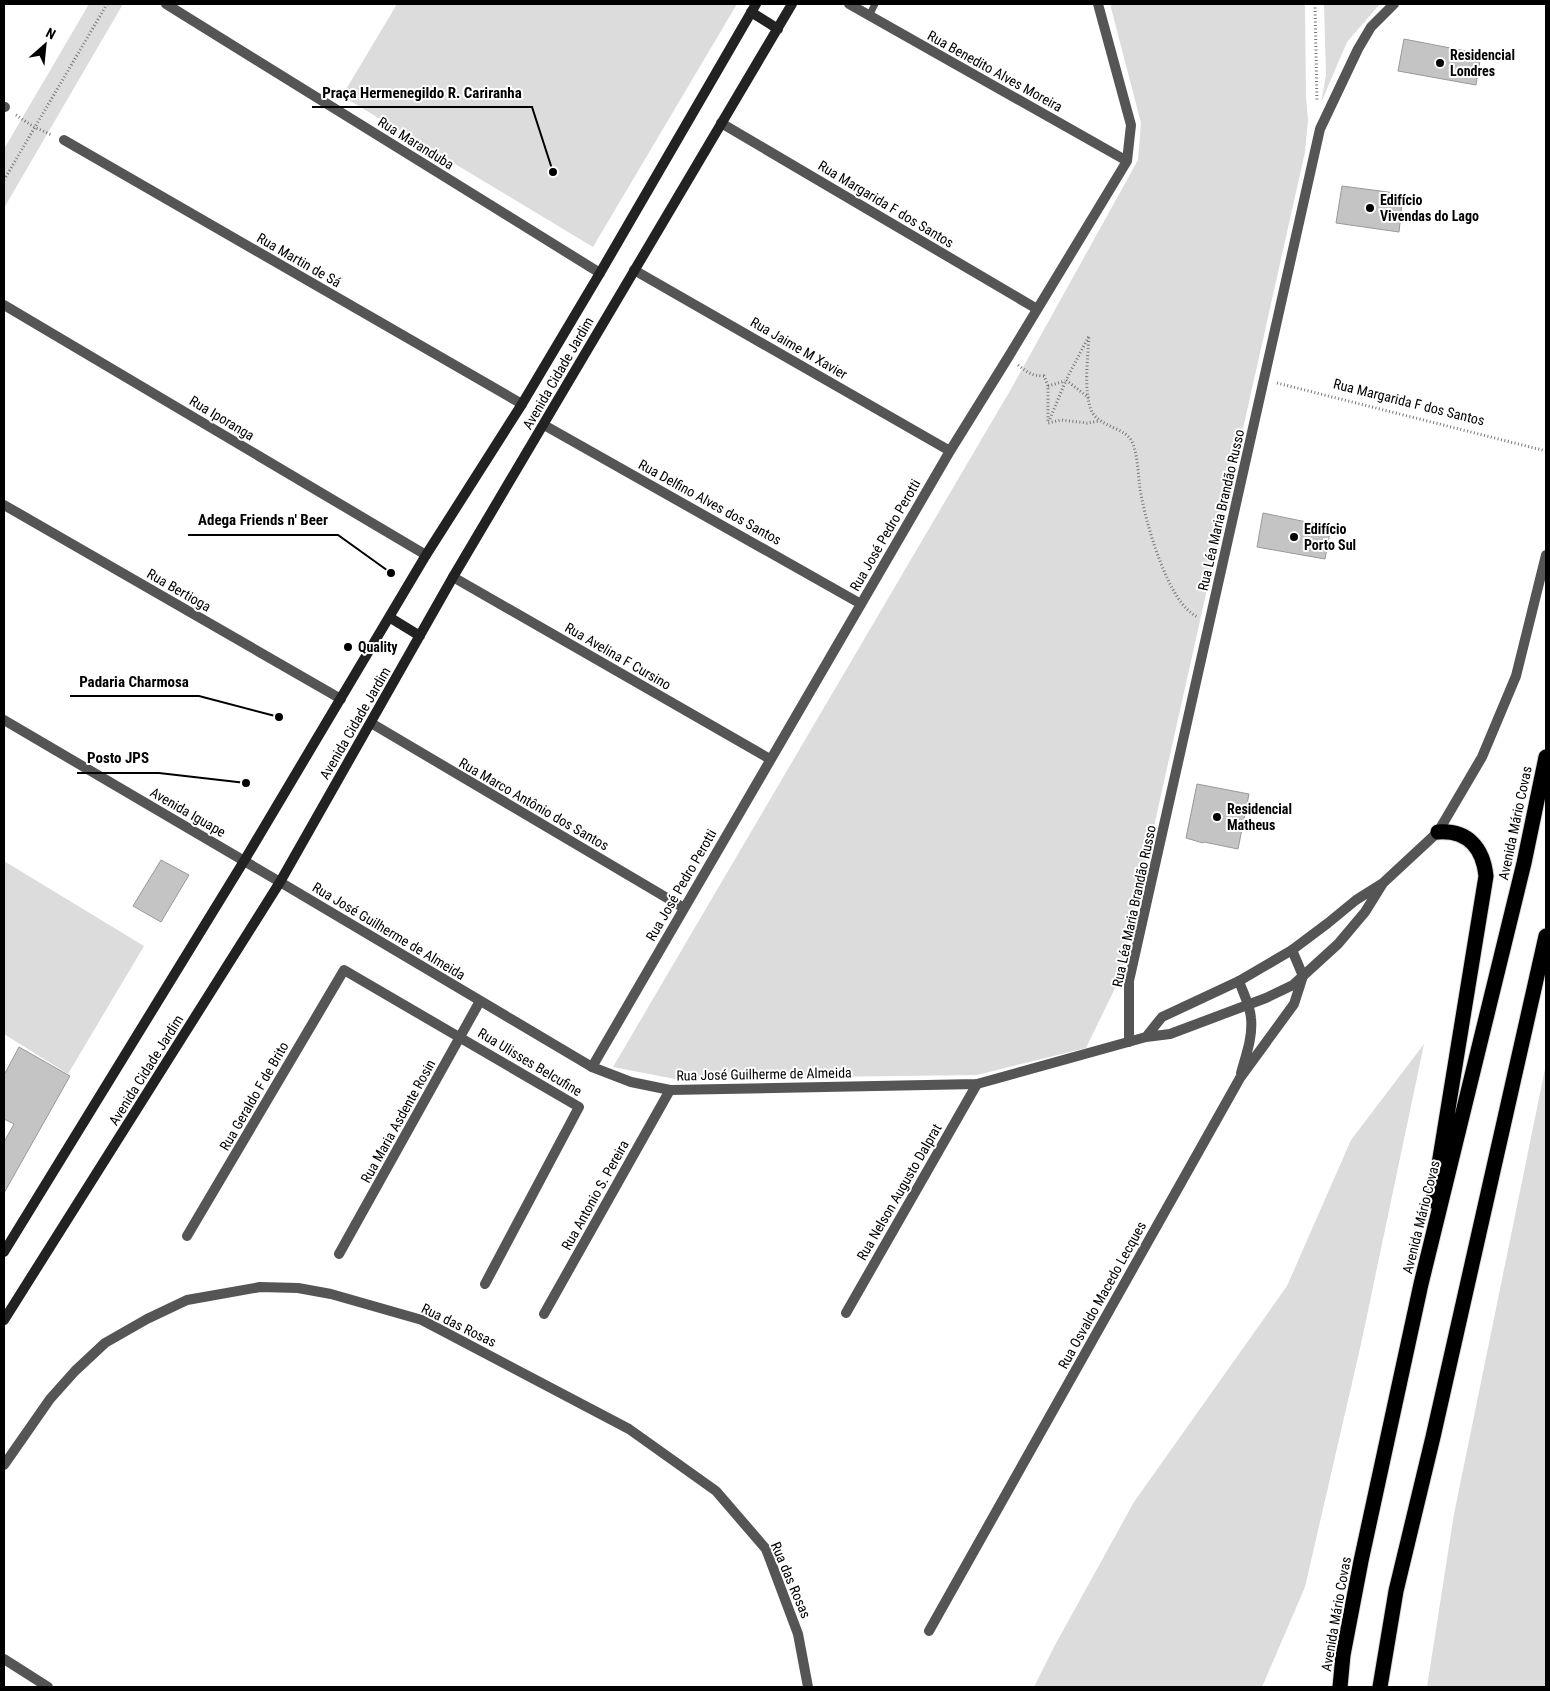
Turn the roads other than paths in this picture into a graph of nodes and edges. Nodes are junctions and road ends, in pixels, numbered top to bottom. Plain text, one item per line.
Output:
1 (166, 4) edge
2 (792, 4) edge
3 (848, 4) edge
4 (875, 4) edge
5 (1098, 4) edge
6 (1394, 4) edge
7 (754, 8) edge
8 (869, 16) junction
9 (778, 29) junction
10 (721, 123) junction
11 (64, 140) road end
12 (1127, 161) junction
13 (634, 270) junction
14 (600, 273) junction
15 (4, 304) edge
16 (1037, 309) junction
17 (522, 404) junction
18 (544, 425) junction
19 (950, 451) junction
20 (4, 506) edge
21 (1546, 554) edge
22 (426, 555) junction
23 (453, 577) junction
24 (861, 604) junction
25 (388, 617) junction
26 (420, 636) junction
27 (341, 699) junction
28 (4, 720) edge
29 (370, 723) junction
30 (1546, 757) edge
31 (770, 759) junction
32 (1438, 832) junction
33 (244, 861) junction
34 (280, 882) junction
35 (1383, 882) junction
36 (684, 908) junction
37 (1546, 936) edge
38 (1292, 950) junction
39 (344, 970) joint
40 (1303, 976) junction
41 (1239, 981) junction
42 (480, 1001) junction
43 (1248, 1005) junction
44 (460, 1036) junction
45 (1146, 1037) junction
46 (1129, 1042) junction
47 (592, 1067) junction
48 (1240, 1078) junction
49 (977, 1084) junction
50 (670, 1090) junction
51 (187, 1236) dead end
52 (4, 1252) edge
53 (339, 1254) dead end
54 (485, 1284) dead end
55 (1421, 1284) junction
56 (846, 1313) dead end
57 (544, 1314) dead end
58 (4, 1320) edge
59 (4, 1465) edge
60 (929, 1631) dead end
61 (4, 1659) edge
62 (48, 1687) edge
63 (808, 1687) edge
64 (1340, 1687) edge
65 (1380, 1687) edge

1 - 14 street, Rua Maranduba
2 - 9 main road, Avenida Cidade Jardim
3 - 8 street, Rua Benedito Alves Moreira
4 - 8 lane
5 - 12 street, Rua José Pedro Perotti
6 - 46 street, Rua Léa Maria Brandão Russo
7 - 9 main road
7 - 14 main road, Avenida Cidade Jardim
8 - 12 street, Rua Benedito Alves Moreira
9 - 10 main road, Avenida Cidade Jardim
10 - 13 main road, Avenida Cidade Jardim
10 - 16 street, Rua Margarida F dos Santos
11 - 17 street, Rua Martin de Sá
12 - 16 street, Rua José Pedro Perotti
13 - 18 main road, Avenida Cidade Jardim
13 - 19 street, Rua Jaime M Xavier
14 - 17 main road, Avenida Cidade Jardim
15 - 22 street, Rua Iporanga
16 - 19 street, Rua José Pedro Perotti
17 - 22 main road, Avenida Cidade Jardim
18 - 23 main road, Avenida Cidade Jardim
18 - 24 street, Rua Delfino Alves dos Santos
19 - 24 street, Rua José Pedro Perotti
20 - 27 street, Rua Bertioga
21 - 32 street, Rua José Guilherme de Almeida
22 - 25 main road, Avenida Cidade Jardim
23 - 26 main road, Avenida Cidade Jardim
23 - 31 street, Rua Avelina F Cursino
24 - 31 street, Rua José Pedro Perotti
25 - 26 main road
25 - 27 main road, Avenida Cidade Jardim
26 - 29 main road, Avenida Cidade Jardim
27 - 33 main road, Avenida Cidade Jardim
28 - 33 street, Avenida Iguape
29 - 34 main road, Avenida Cidade Jardim
29 - 36 street, Rua Marco Antônio dos Santos
30 - 55 highway, Avenida Mário Covas
31 - 36 street, Rua José Pedro Perotti
32 - 35 street, Rua José Guilherme de Almeida
32 - 55 highway
33 - 34 street, Avenida Iguape
33 - 52 main road, Avenida Cidade Jardim
34 - 42 street, Rua José Guilherme de Almeida
34 - 58 main road, Avenida Cidade Jardim
35 - 38 street, Rua José Guilherme de Almeida
35 - 40 street, Rua José Guilherme de Almeida
36 - 47 street, Rua José Pedro Perotti
37 - 65 highway
38 - 40 street
38 - 41 street, Rua José Guilherme de Almeida
39 - 44 street, Rua Ulisses Belcufine
39 - 51 street, Rua Geraldo F de Brito
40 - 43 street, Rua José Guilherme de Almeida
40 - 48 street, Rua Osvaldo Macedo Lecques
41 - 43 street
41 - 45 street, Rua José Guilherme de Almeida
42 - 44 street, Rua Maria Asdente Rosin
42 - 47 street, Rua José Guilherme de Almeida
43 - 45 street, Rua José Guilherme de Almeida
43 - 48 street
44 - 53 street, Rua Maria Asdente Rosin
44 - 54 street, Rua Ulisses Belcufine
45 - 46 street, Rua José Guilherme de Almeida
46 - 49 street, Rua José Guilherme de Almeida
47 - 50 street, Rua José Guilherme de Almeida
48 - 60 street, Rua Osvaldo Macedo Lecques
49 - 50 street, Rua José Guilherme de Almeida
49 - 56 street, Rua Nelson Augusto Dalprat
50 - 57 street, Rua Antonio S. Pereira
55 - 64 highway, Avenida Mário Covas
59 - 63 street, Rua das Rosas
61 - 62 street

